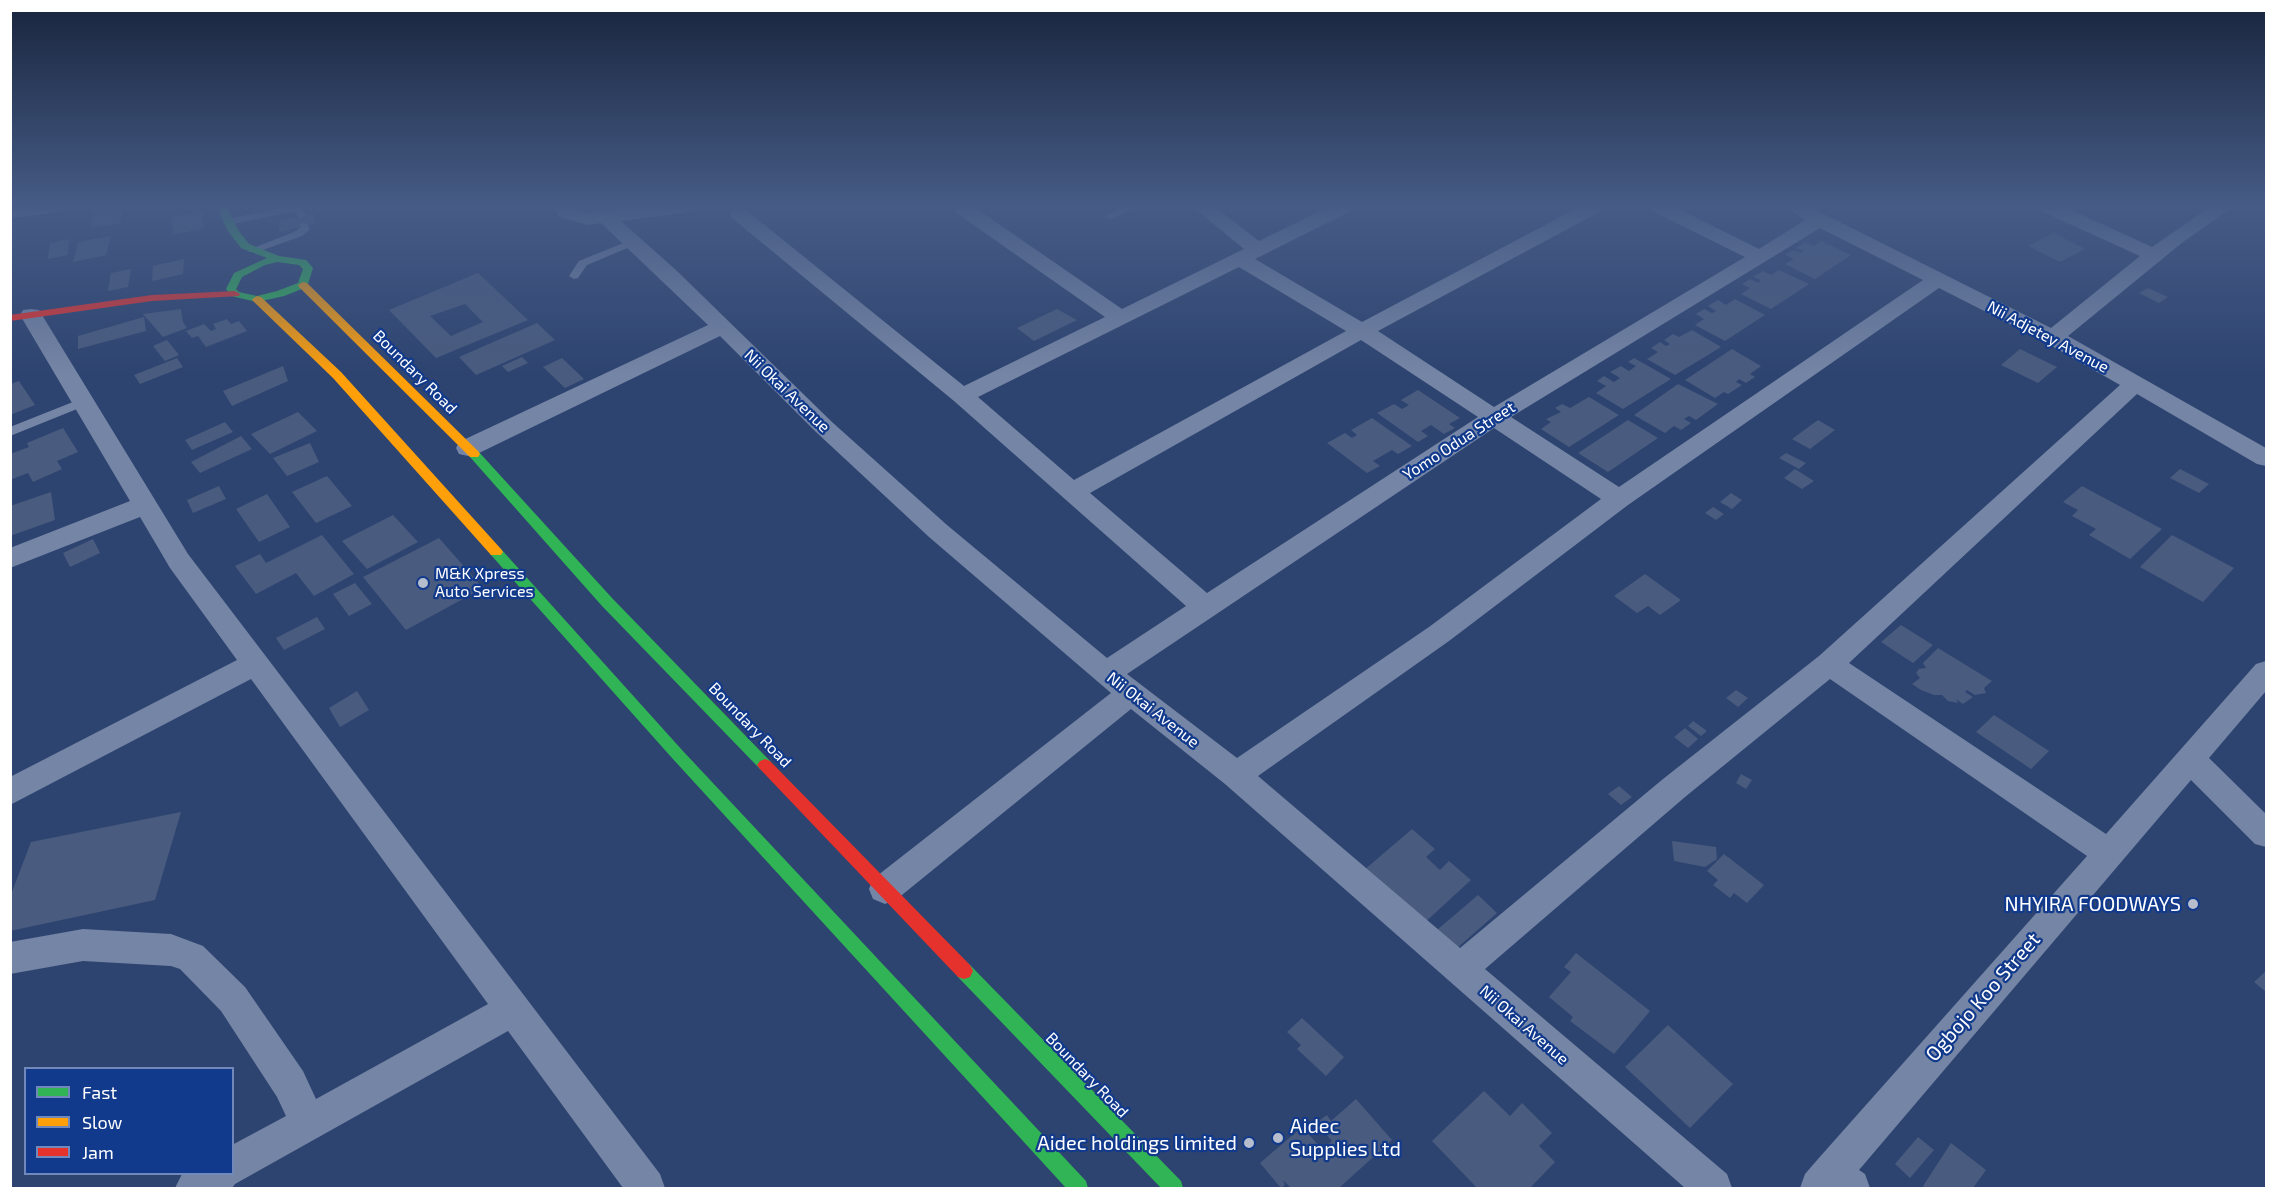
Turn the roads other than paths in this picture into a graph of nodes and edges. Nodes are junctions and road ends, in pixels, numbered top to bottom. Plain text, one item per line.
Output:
1 (245, 263) edge
2 (267, 263) edge
3 (303, 263) edge
4 (583, 263) edge
5 (655, 263) edge
6 (800, 263) edge
7 (1041, 263) edge
8 (1233, 263) edge
9 (1261, 263) edge
10 (1489, 263) edge
11 (1750, 263) edge
12 (1903, 263) edge
13 (2147, 263) edge
14 (242, 273) junction
15 (574, 276) dead end
16 (1937, 280) junction
17 (303, 285) junction
18 (235, 294) junction
19 (152, 298) junction
20 (257, 299) junction
21 (21, 316) edge
22 (1120, 318) junction
23 (722, 327) junction
24 (1362, 331) junction
25 (2053, 338) junction
26 (2134, 384) junction
27 (962, 396) junction
28 (83, 402) junction
29 (1493, 418) junction
30 (10, 432) edge
31 (468, 448) junction
32 (2266, 458) edge
33 (1072, 492) junction
34 (1619, 499) junction
35 (145, 505) junction
36 (10, 559) edge
37 (1206, 608) junction
38 (257, 663) junction
39 (1829, 664) junction
40 (2266, 672) edge
41 (1106, 673) junction
42 (1131, 693) junction
43 (2192, 759) junction
44 (1236, 775) junction
45 (10, 792) edge
46 (2266, 834) edge
47 (2108, 853) junction
48 (885, 889) junction
49 (10, 958) edge
50 (1460, 969) junction
51 (513, 1009) junction
52 (308, 1122) junction
53 (234, 1165) edge
54 (217, 1175) edge
55 (1834, 1183) edge
56 (194, 1188) edge
57 (646, 1188) edge
58 (1079, 1188) edge
59 (1174, 1188) edge
60 (1713, 1188) edge

1 - 14 main road
2 - 14 main road
3 - 17 main road
4 - 15 lane
5 - 23 street, Nii Okai Avenue
6 - 27 street
7 - 22 street
8 - 22 street
9 - 24 street
10 - 24 street
11 - 29 street, Yomo Odua Street
12 - 16 street, Nii Adjetey Avenue
13 - 25 street
14 - 18 main road
14 - 19 main road
16 - 25 street, Nii Adjetey Avenue
16 - 34 street
17 - 20 main road
17 - 31 main road, Boundary Road
18 - 19 main road
18 - 20 main road
19 - 21 main road
20 - 58 main road
21 - 28 street
22 - 27 street
23 - 31 street
23 - 41 street, Nii Okai Avenue
24 - 29 street
24 - 33 street
25 - 26 street, Nii Adjetey Avenue
26 - 32 street, Nii Adjetey Avenue
26 - 39 street
27 - 33 street
28 - 30 lane
28 - 35 street
29 - 34 street
29 - 37 street, Yomo Odua Street
31 - 48 main road, Boundary Road
33 - 37 street
34 - 44 street
35 - 36 street
35 - 38 street
37 - 41 street, Yomo Odua Street
38 - 45 street
38 - 51 street
39 - 47 street
39 - 50 street
40 - 43 street, Ogbojo Koo Street
41 - 42 street, Nii Okai Avenue
42 - 44 street, Nii Okai Avenue
42 - 48 street
43 - 46 street
43 - 47 street, Ogbojo Koo Street
44 - 50 street, Nii Okai Avenue
47 - 55 street, Ogbojo Koo Street
48 - 59 main road, Boundary Road
49 - 52 street
50 - 60 street, Nii Okai Avenue
51 - 52 street
51 - 57 street
52 - 53 street
54 - 56 street

